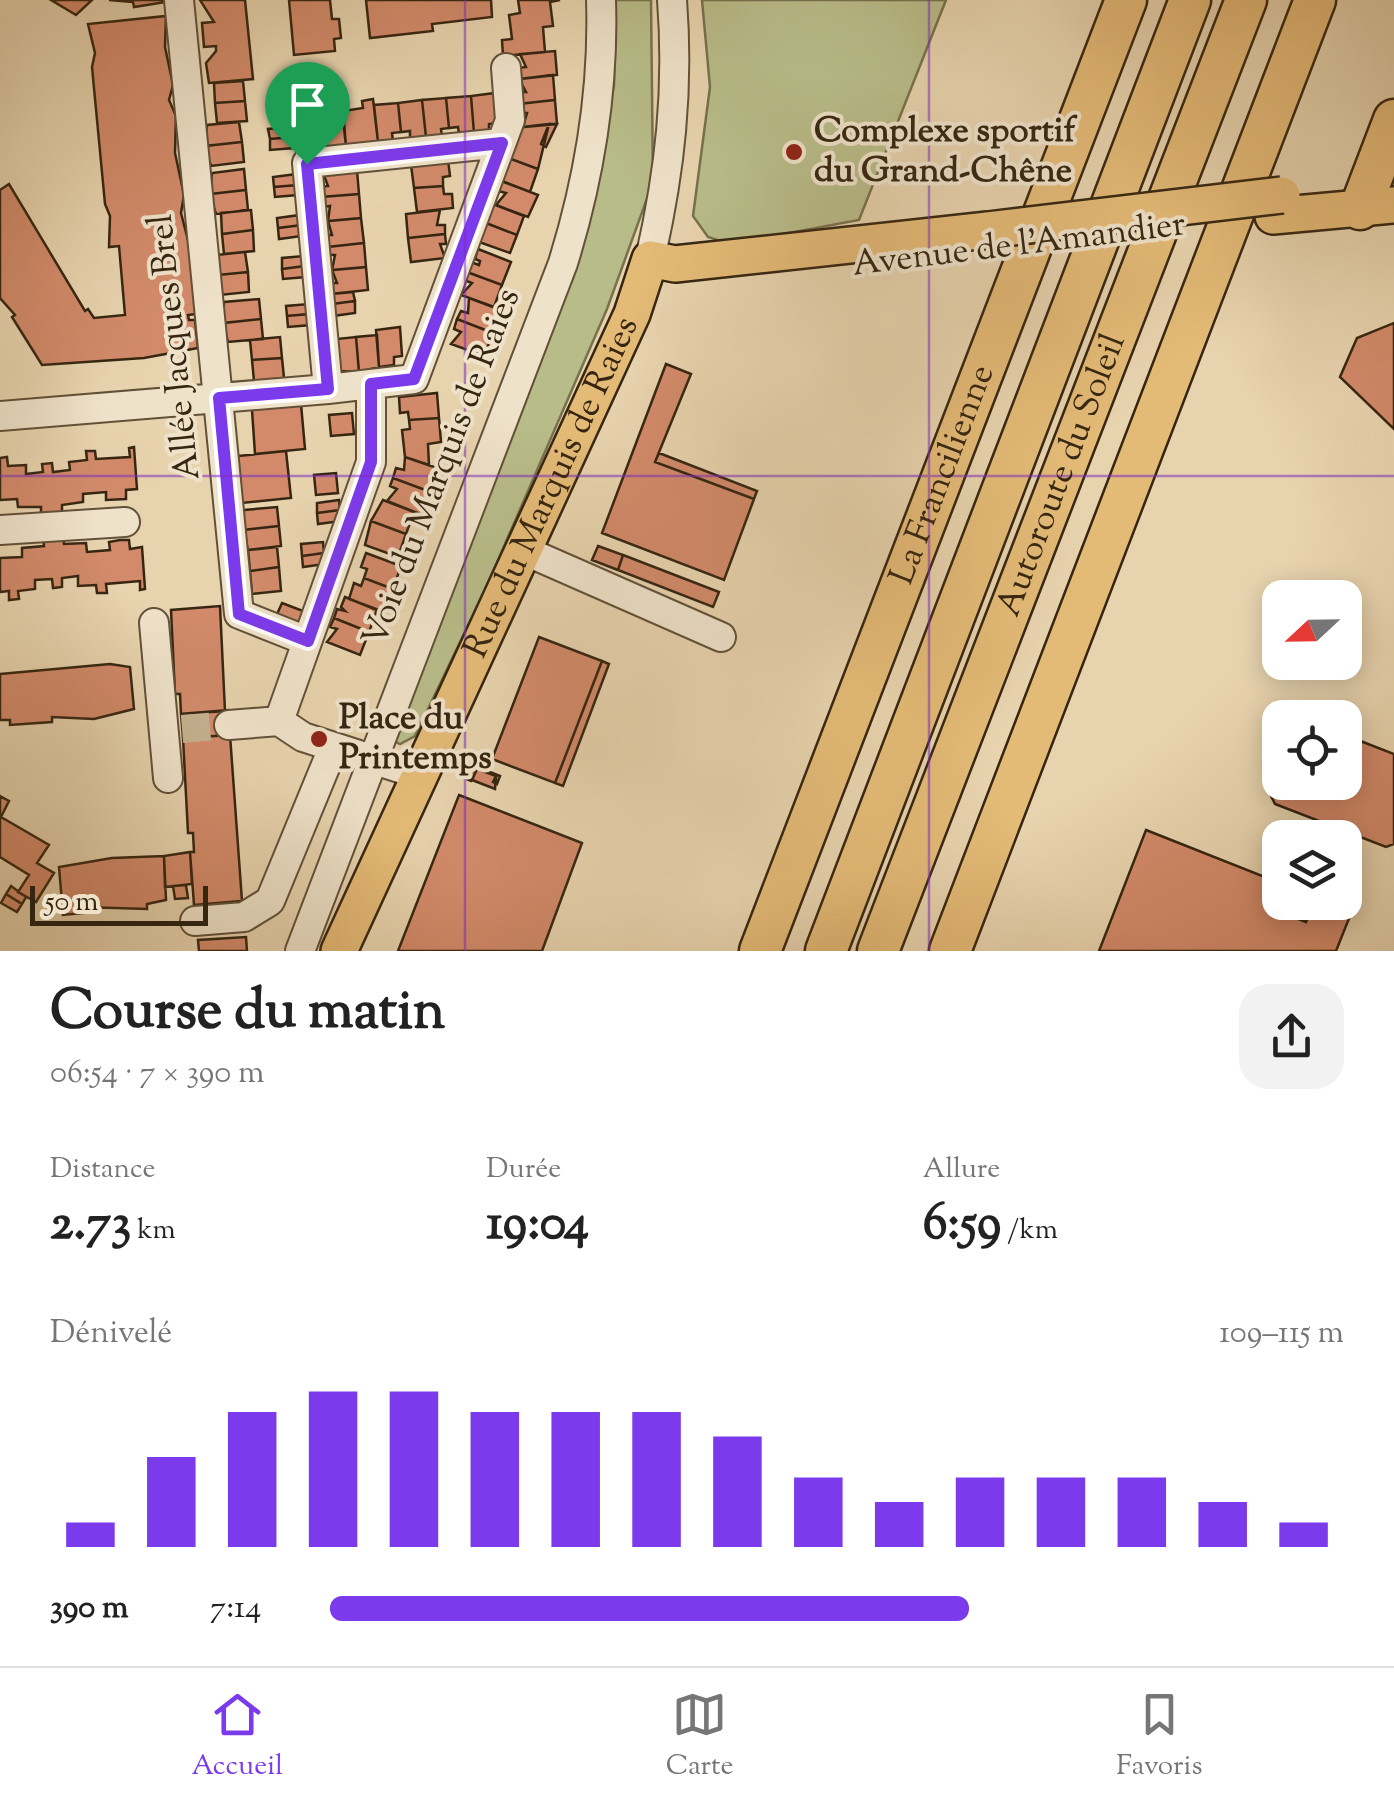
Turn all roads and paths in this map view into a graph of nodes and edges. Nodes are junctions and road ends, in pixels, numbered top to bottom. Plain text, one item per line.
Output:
1 (179, 0) edge
2 (600, 0) edge
3 (672, 0) edge
4 (1126, 0) edge
5 (1190, 0) edge
6 (1246, 0) edge
7 (1315, 0) edge
8 (506, 68) dead end
9 (1394, 120) edge
10 (502, 143) junction
11 (1379, 195) edge
12 (647, 272) junction
13 (371, 384) junction
14 (328, 389) junction
15 (219, 398) junction
16 (0, 416) edge
17 (125, 522) dead end
18 (0, 530) edge
19 (523, 550) junction
20 (154, 623) dead end
21 (720, 637) dead end
22 (308, 641) junction
23 (279, 721) junction
24 (230, 725) tunnel mouth
25 (333, 748) junction
26 (371, 762) junction
27 (418, 774) junction
28 (168, 778) dead end
29 (206, 927) dead end
30 (300, 951) edge
31 (339, 951) edge
32 (760, 951) edge
33 (826, 951) edge
34 (878, 951) edge
35 (950, 951) edge

1 - 15 street, Allée Jacques Brel
2 - 26 street, Voie du Marquis de Raies
3 - 12 street, Rue du Marquis de Raies
4 - 32 highway, La Francilienne
5 - 33 highway, Autoroute du Soleil
6 - 34 highway, Autoroute du Soleil
7 - 35 highway
8 - 10 street
9 - 11 highway
10 - 13 street
10 - 14 street
11 - 12 main road, Avenue de l'Amandier, bridge
12 - 19 main road, Rue du Marquis de Raies
13 - 14 street
13 - 22 street
14 - 15 street
15 - 16 street
15 - 22 street, Allée Jacques Brel
17 - 18 street
19 - 21 street
19 - 27 main road, Rue du Marquis de Raies
20 - 28 street
22 - 23 street
23 - 24 street
23 - 25 street
25 - 26 street
25 - 29 street
26 - 27 street
26 - 30 street, Voie du Marquis de Raies
27 - 31 main road, Rue du Marquis de Raies

